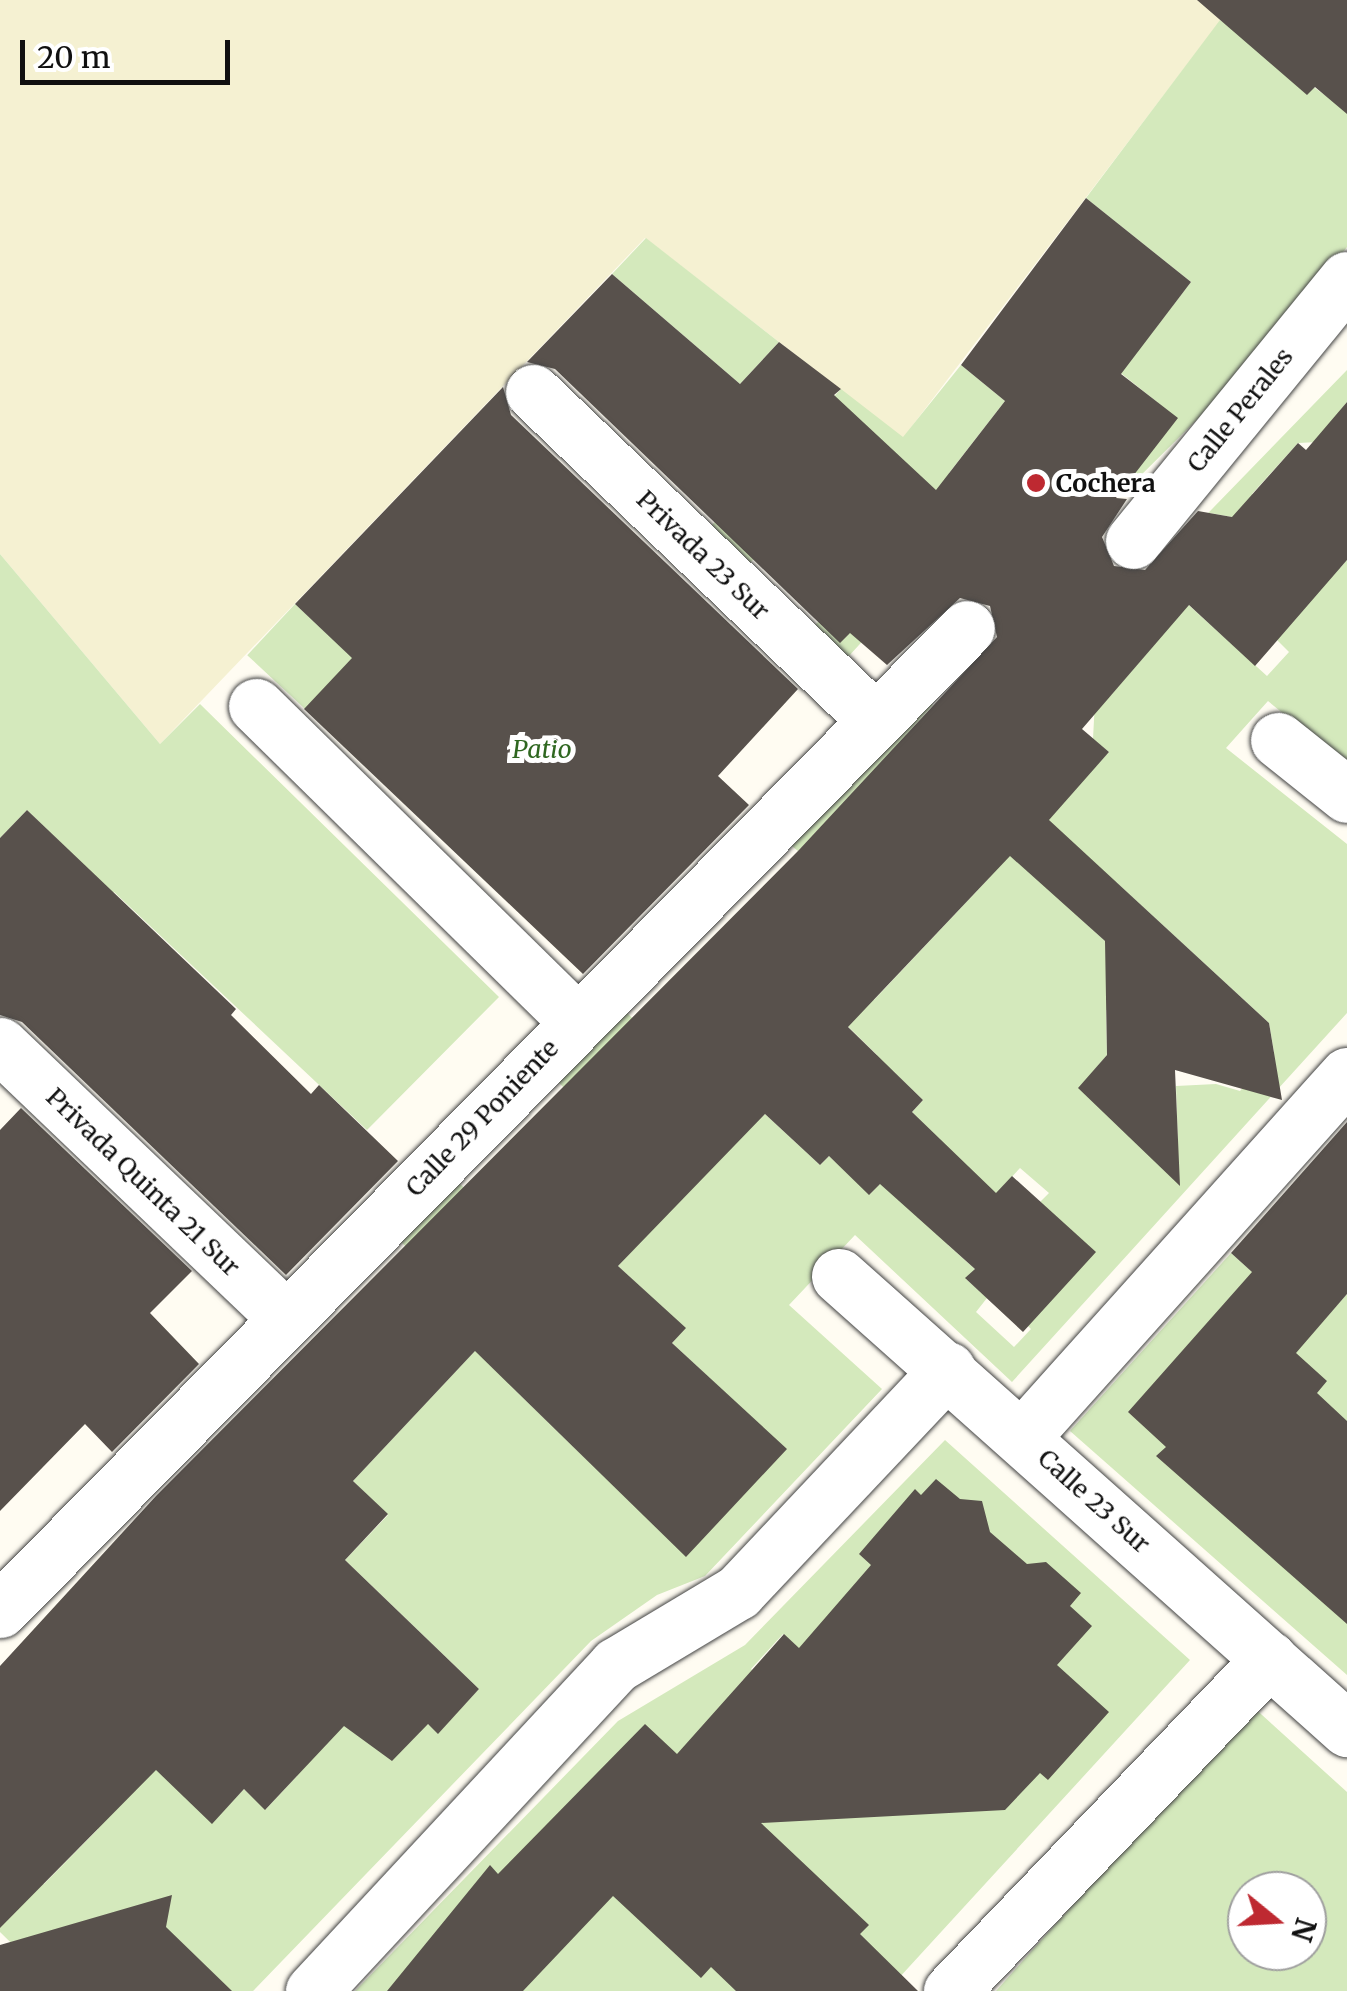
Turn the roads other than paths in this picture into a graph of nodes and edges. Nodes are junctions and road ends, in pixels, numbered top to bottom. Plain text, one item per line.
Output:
1 (1347, 279) edge
2 (533, 392) dead end
3 (1133, 542) dead end
4 (967, 628) dead end
5 (256, 706) dead end
6 (873, 718) junction
7 (1278, 740) dead end
8 (1347, 795) edge
9 (577, 1021) junction
10 (0, 1046) edge
11 (1347, 1075) edge
12 (839, 1276) dead end
13 (286, 1318) junction
14 (948, 1369) junction
15 (1022, 1436) junction
16 (0, 1610) edge
17 (1269, 1659) junction
18 (1347, 1729) edge
19 (312, 1991) edge
20 (951, 1991) edge

1 - 3 street, Calle Perales
2 - 6 street, Privada 23 Sur
4 - 6 street, Calle 29 Poniente
5 - 9 street
6 - 9 street, Calle 29 Poniente
7 - 8 street
9 - 13 street, Calle 29 Poniente
10 - 13 street, Privada Quinta 21 Sur
11 - 15 street
12 - 14 street, Calle 23 Sur
13 - 16 street, Calle 29 Poniente
14 - 15 street, Calle 23 Sur
14 - 19 street
15 - 17 street, Calle 23 Sur
17 - 18 street, Calle 23 Sur
17 - 20 street

